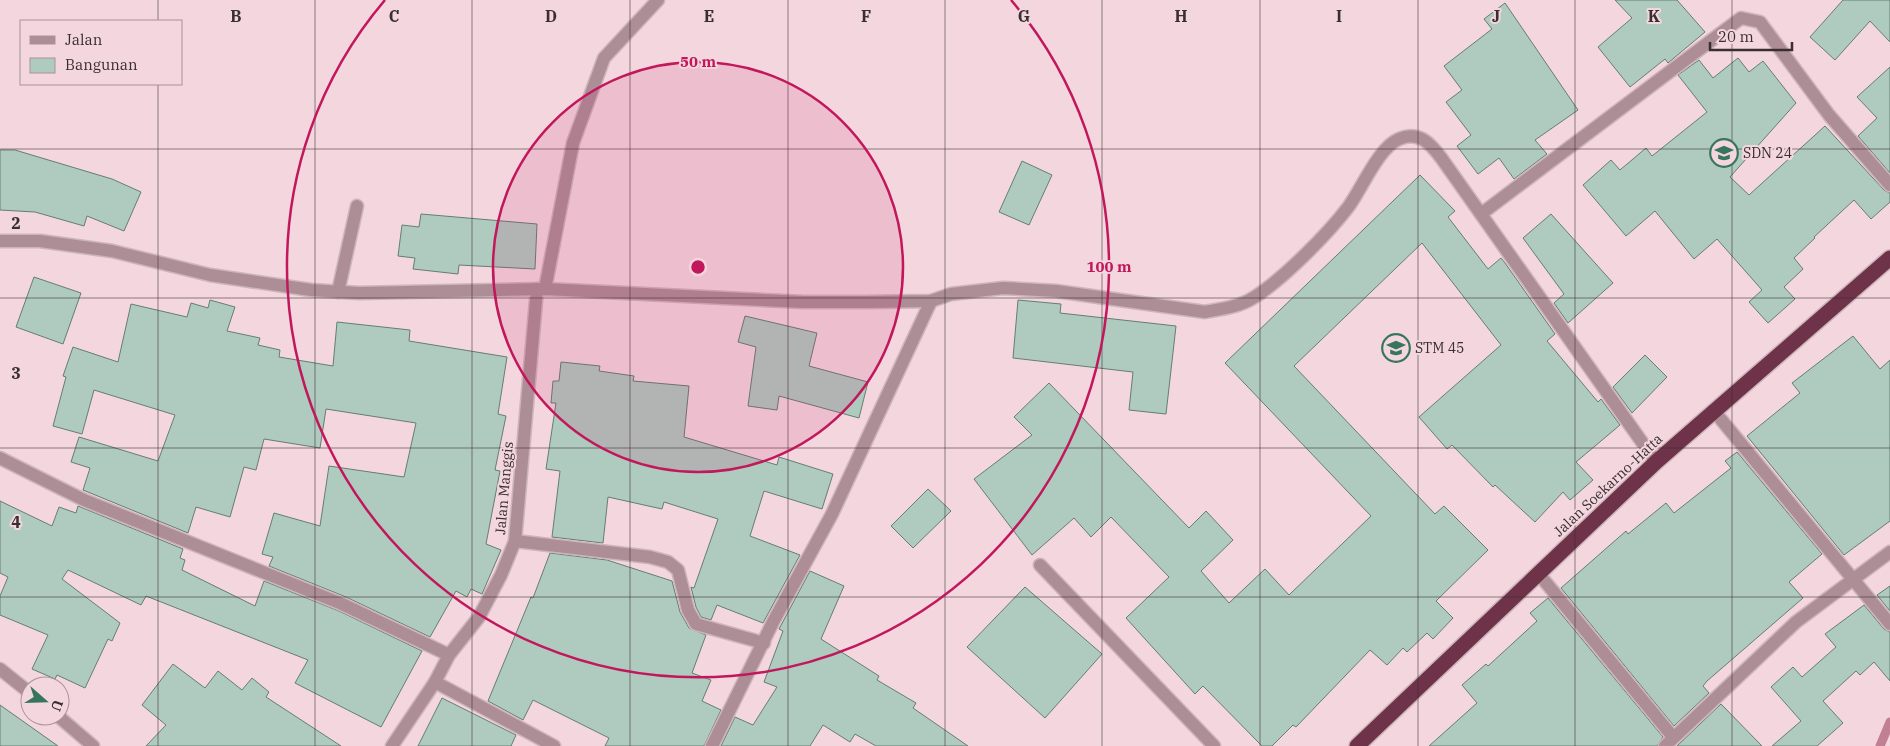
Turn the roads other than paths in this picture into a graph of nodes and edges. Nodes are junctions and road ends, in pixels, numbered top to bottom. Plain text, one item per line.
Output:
1 (658, 0) edge
2 (1890, 185) edge
3 (356, 206) dead end
4 (1481, 214) junction
5 (0, 241) edge
6 (1890, 258) edge
7 (541, 289) junction
8 (338, 292) junction
9 (931, 301) junction
10 (1714, 411) junction
11 (0, 458) edge
12 (1656, 462) junction
13 (516, 541) junction
14 (1890, 552) edge
15 (1040, 565) dead end
16 (1538, 573) junction
17 (1854, 579) junction
18 (1890, 624) edge
19 (764, 643) junction
20 (449, 655) junction
21 (0, 669) edge
22 (434, 682) junction
23 (20, 685) edge
24 (70, 726) edge
25 (1669, 742) edge
26 (93, 746) edge
27 (392, 746) edge
28 (554, 746) edge
29 (712, 746) edge
30 (1214, 746) edge
31 (1357, 746) edge

1 - 7 street, Jalan Manggis
2 - 4 street
3 - 8 street
4 - 9 street
4 - 12 street
5 - 8 street
6 - 10 highway, Jalan Soekarno-Hatta
7 - 8 street
7 - 9 street
7 - 13 street, Jalan Manggis
9 - 19 street
10 - 12 highway, Jalan Soekarno-Hatta
10 - 17 street
11 - 20 street
12 - 16 highway, Jalan Soekarno-Hatta
13 - 19 street
13 - 20 street, Jalan Manggis
14 - 17 street
15 - 30 street
16 - 25 street
16 - 31 highway, Jalan Soekarno-Hatta
17 - 18 street
17 - 25 street
19 - 29 street
20 - 22 street, Jalan Manggis
21 - 23 street
22 - 27 street, Jalan Manggis
22 - 28 street
24 - 26 street

